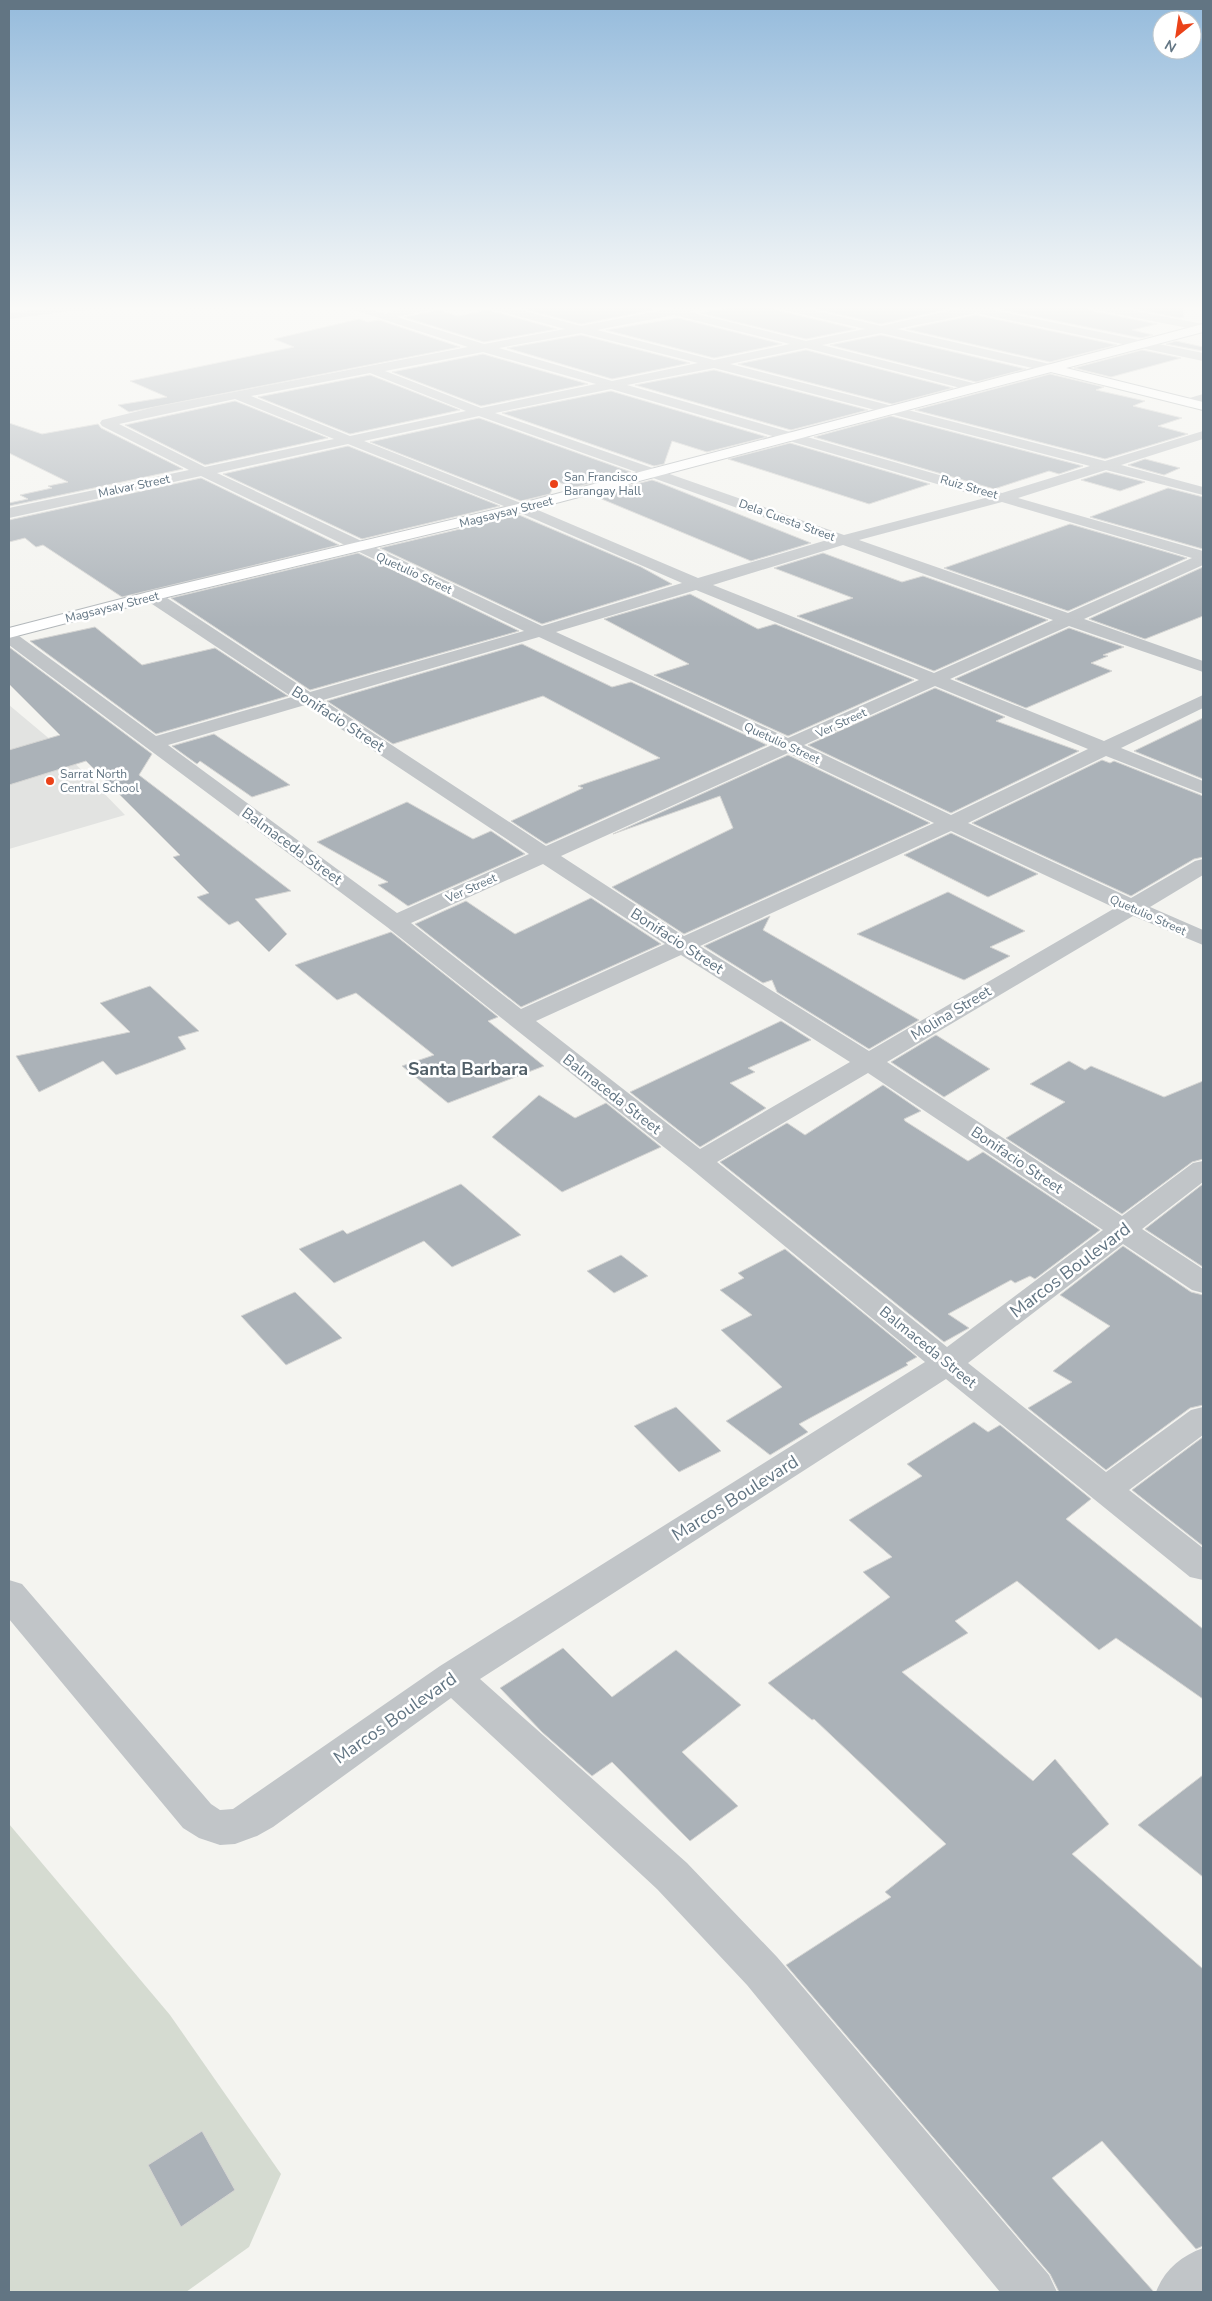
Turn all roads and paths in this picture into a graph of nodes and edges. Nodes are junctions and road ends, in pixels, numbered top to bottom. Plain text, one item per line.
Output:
1 (150, 413) edge
2 (280, 413) edge
3 (474, 413) edge
4 (484, 413) edge
5 (714, 413) edge
6 (878, 413) edge
7 (911, 413) edge
8 (1203, 435) edge
9 (794, 436) junction
10 (349, 442) junction
11 (1104, 464) junction
12 (200, 472) junction
13 (658, 473) junction
14 (1203, 491) edge
15 (1004, 497) junction
16 (521, 508) junction
17 (9, 513) edge
18 (844, 540) junction
19 (360, 548) junction
20 (1203, 557) edge
21 (697, 584) junction
22 (152, 596) junction
23 (1068, 619) junction
24 (542, 631) junction
25 (9, 633) edge
26 (9, 637) edge
27 (1203, 666) edge
28 (935, 680) junction
29 (309, 699) junction
30 (1203, 701) edge
31 (153, 743) junction
32 (790, 746) junction
33 (1106, 749) junction
34 (1203, 788) edge
35 (951, 823) junction
36 (545, 856) junction
37 (1203, 866) edge
38 (1130, 907) junction
39 (395, 922) junction
40 (1203, 938) edge
41 (683, 946) junction
42 (518, 1020) junction
43 (869, 1062) junction
44 (700, 1161) junction
45 (1203, 1170) edge
46 (1122, 1230) junction
47 (1203, 1282) edge
48 (947, 1363) junction
49 (1203, 1418) edge
50 (1107, 1489) junction
51 (1203, 1567) edge
52 (9, 1594) edge
53 (453, 1676) junction
54 (1203, 2272) edge
55 (1032, 2292) edge
56 (1181, 2292) edge

1 - 12 street, Quetulio Street
2 - 10 street
3 - 10 street, Malvar Street
4 - 13 street, Dela Cuesta Street
5 - 9 street, Ruiz Street
6 - 9 main road, Magsaysay Street
7 - 11 street
8 - 11 street
9 - 13 main road, Magsaysay Street
9 - 15 street, Ruiz Street
10 - 12 street, Malvar Street
10 - 16 street
11 - 14 street
11 - 15 street
12 - 17 street, Malvar Street
12 - 19 street, Quetulio Street
13 - 16 main road, Magsaysay Street
13 - 18 street, Dela Cuesta Street
15 - 18 street
15 - 20 street, Ruiz Street
16 - 19 main road, Magsaysay Street
16 - 21 street
18 - 21 street
18 - 23 street, Dela Cuesta Street
19 - 22 main road, Magsaysay Street
19 - 24 street, Quetulio Street
20 - 23 street, Ver Street
21 - 24 street
21 - 28 street
22 - 25 main road, Magsaysay Street
22 - 29 street, Bonifacio Street
23 - 27 street, Dela Cuesta Street
23 - 28 street, Ver Street
24 - 29 street
24 - 32 street, Quetulio Street
26 - 31 street, Balmaceda Street
28 - 32 street, Ver Street
28 - 33 street
29 - 31 street
29 - 36 street, Bonifacio Street
30 - 33 street
31 - 39 street, Balmaceda Street
32 - 35 street, Quetulio Street
32 - 36 street, Ver Street
33 - 34 street
33 - 35 street
35 - 38 street, Quetulio Street
35 - 41 street
36 - 39 street, Ver Street
36 - 41 street, Bonifacio Street
37 - 38 street, Molina Street
38 - 40 street, Quetulio Street
38 - 43 street, Molina Street
39 - 42 street, Balmaceda Street
41 - 42 street
41 - 43 street, Bonifacio Street
42 - 44 street, Balmaceda Street
43 - 44 street, Molina Street
43 - 46 street, Bonifacio Street
44 - 48 street, Balmaceda Street
45 - 46 street, Marcos Boulevard
46 - 47 street, Bonifacio Street
46 - 48 street, Marcos Boulevard
48 - 50 street, Balmaceda Street
48 - 53 street, Marcos Boulevard
49 - 50 street
50 - 51 street, Balmaceda Street
52 - 53 street, Marcos Boulevard
53 - 55 street
54 - 56 street

